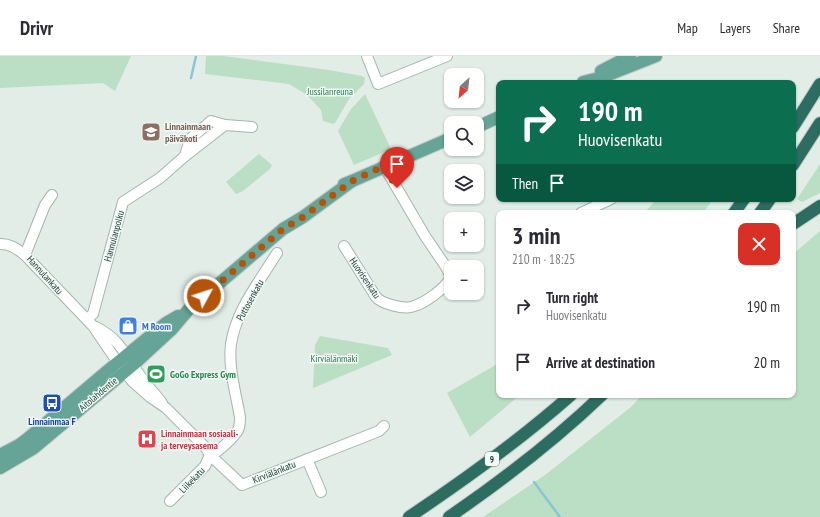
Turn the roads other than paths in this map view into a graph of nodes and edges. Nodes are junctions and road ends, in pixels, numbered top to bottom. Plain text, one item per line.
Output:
1 (367, 56) edge
2 (447, 56) edge
3 (630, 56) edge
4 (656, 56) edge
5 (585, 80) edge
6 (590, 80) edge
7 (820, 84) edge
8 (496, 118) edge
9 (796, 121) edge
10 (820, 123) edge
11 (484, 124) edge
12 (252, 127) dead end
13 (444, 141) edge
14 (796, 160) edge
15 (384, 166) junction
16 (52, 195) dead end
17 (605, 202) edge
18 (820, 206) edge
19 (587, 210) edge
20 (796, 222) edge
21 (0, 244) edge
22 (344, 246) dead end
23 (277, 253) dead end
24 (25, 255) junction
25 (444, 264) edge
26 (444, 286) edge
27 (90, 322) junction
28 (125, 364) junction
29 (566, 398) edge
30 (599, 398) edge
31 (384, 426) dead end
32 (0, 455) edge
33 (210, 455) junction
34 (307, 459) junction
35 (0, 468) edge
36 (320, 492) dead end
37 (170, 501) dead end
38 (409, 517) edge
39 (449, 517) edge

1 - 2 street
3 - 5 main road
4 - 6 main road
7 - 9 highway
8 - 11 main road
10 - 14 highway
12 - 27 street, Hannulanpolku
13 - 15 main road, Aitolahdentie
15 - 25 street, Huovisenkatu
15 - 28 main road, Aitolahdentie
16 - 24 street, Hannulankatu
17 - 19 street
18 - 20 highway
21 - 24 street
22 - 26 street, Huovisenkatu
23 - 33 street, Puttosenkatu
24 - 27 street, Hannulankatu
27 - 28 street, Hannulankatu
28 - 32 main road, Aitolahdentie
28 - 33 street, Kirviälänkatu
28 - 35 main road, Aitolahdentie
29 - 38 highway, 9
30 - 39 highway, 9
31 - 34 street, Kirviälänkatu
33 - 34 street, Kirviälänkatu
33 - 37 street, Liikekatu
34 - 36 street

